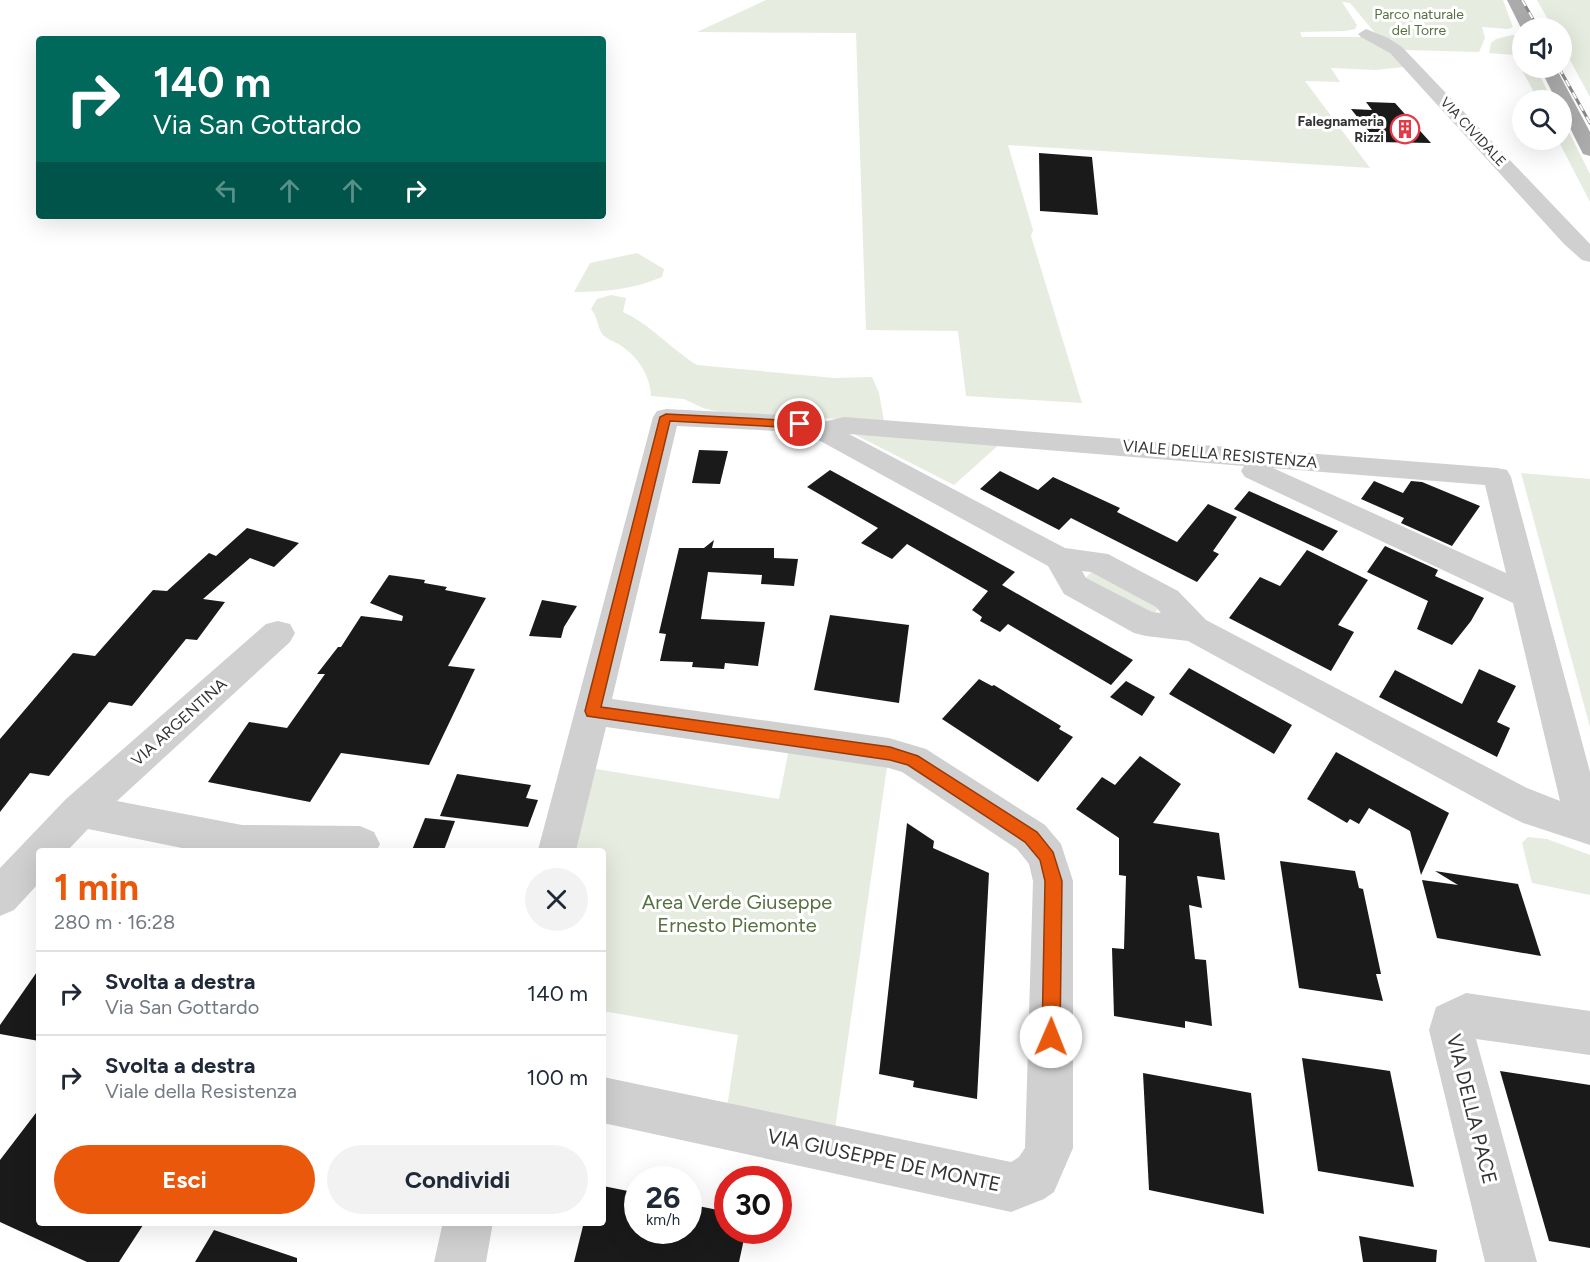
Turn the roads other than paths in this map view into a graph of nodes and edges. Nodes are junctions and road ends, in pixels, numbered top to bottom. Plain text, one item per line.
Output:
1 (1514, 0) edge
2 (1524, 18) edge
3 (1366, 34) dead end
4 (1553, 78) edge
5 (1590, 150) edge
6 (1581, 240) edge
7 (1590, 255) edge
8 (822, 431) junction
9 (1256, 471) dead end
10 (1527, 596) junction
11 (279, 633) dead end
12 (592, 711) junction
13 (80, 811) junction
14 (1588, 827) edge
15 (360, 844) dead end
16 (45, 848) edge
17 (558, 848) edge
18 (36, 858) edge
19 (0, 897) edge
20 (1590, 1033) edge
21 (606, 1101) edge
22 (467, 1226) edge
23 (460, 1262) edge
24 (1511, 1262) edge

1 - 2 main road
3 - 6 street, VIA CIVIDALE
4 - 5 main road
6 - 7 street, VIA CIVIDALE
8 - 10 street, VIALE DELLA RESISTENZA
8 - 12 street, VIALE DELLA RESISTENZA
8 - 14 street, VIALE DELLA RESISTENZA
9 - 10 street, VIALE DELLA RESISTENZA
10 - 14 street, VIALE DELLA RESISTENZA
11 - 13 street, VIA ARGENTINA
12 - 17 street
12 - 21 street, VIA GIUSEPPE DE MONTE
13 - 15 street
13 - 16 street, VIA ARGENTINA
18 - 19 street
20 - 24 street, VIA DELLA PACE
22 - 23 street

